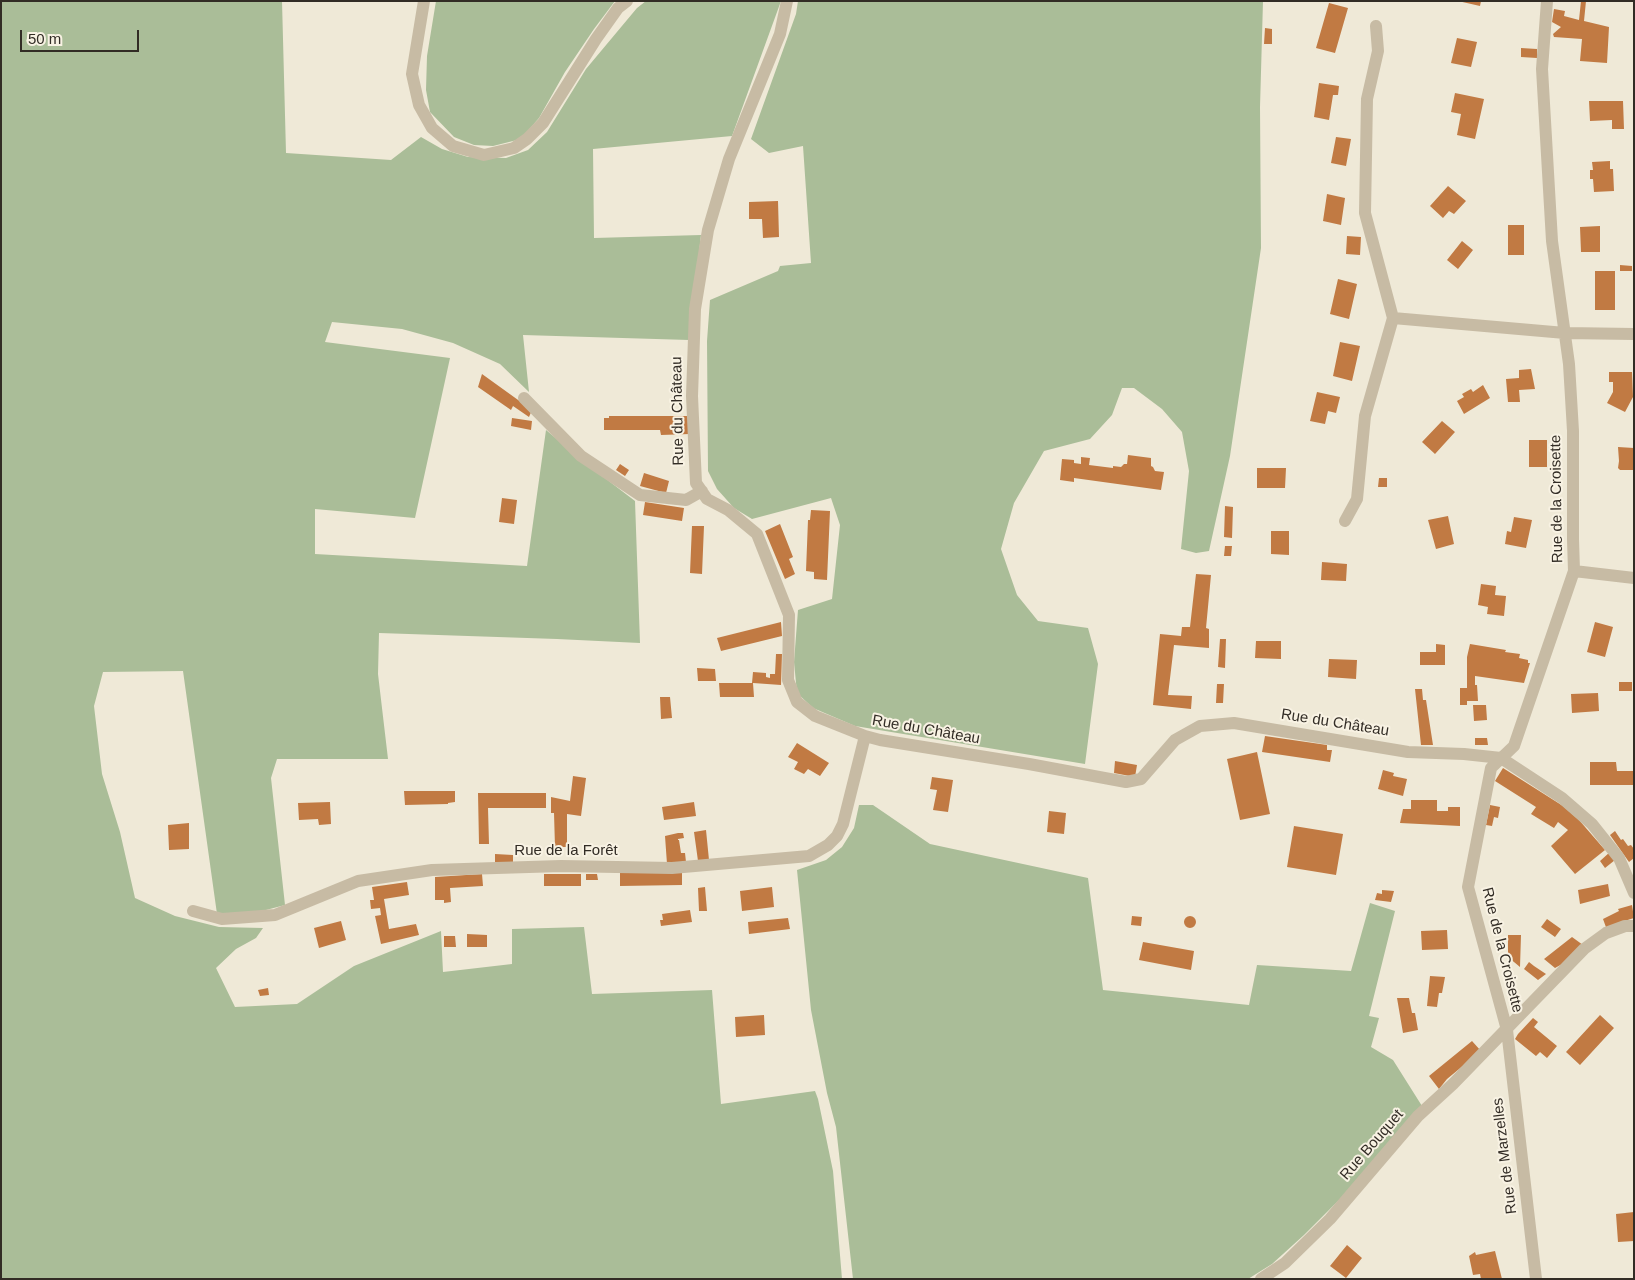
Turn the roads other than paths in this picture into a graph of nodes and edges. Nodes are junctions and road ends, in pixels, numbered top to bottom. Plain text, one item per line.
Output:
1 (424, 1) edge
2 (627, 1) edge
3 (787, 1) edge
4 (1547, 1) edge
5 (1376, 26) dead end
6 (1393, 318) junction
7 (1565, 334) junction
8 (1634, 334) edge
9 (524, 398) dead end
10 (702, 491) junction
11 (1345, 521) dead end
12 (1574, 571) junction
13 (1634, 578) edge
14 (865, 736) junction
15 (1501, 758) junction
16 (1634, 893) edge
17 (193, 911) dead end
18 (1634, 926) edge
19 (1506, 1030) junction
20 (1261, 1279) edge
21 (1536, 1279) edge

1 - 2 street
3 - 10 street, Rue du Château
4 - 7 street, Rue de la Croisette
5 - 6 street
6 - 7 street
6 - 11 street
7 - 8 street
7 - 12 street, Rue de la Croisette
9 - 10 street
10 - 14 street, Rue du Château
12 - 13 street
12 - 15 street, Rue de la Croisette
14 - 15 street, Rue du Château
14 - 17 street, Rue de la Forêt
15 - 16 street, Rue du Château
15 - 19 street, Rue de la Croisette
18 - 19 street, Rue Bouquet
19 - 20 street, Rue Bouquet
19 - 21 street, Rue de Marzelles

